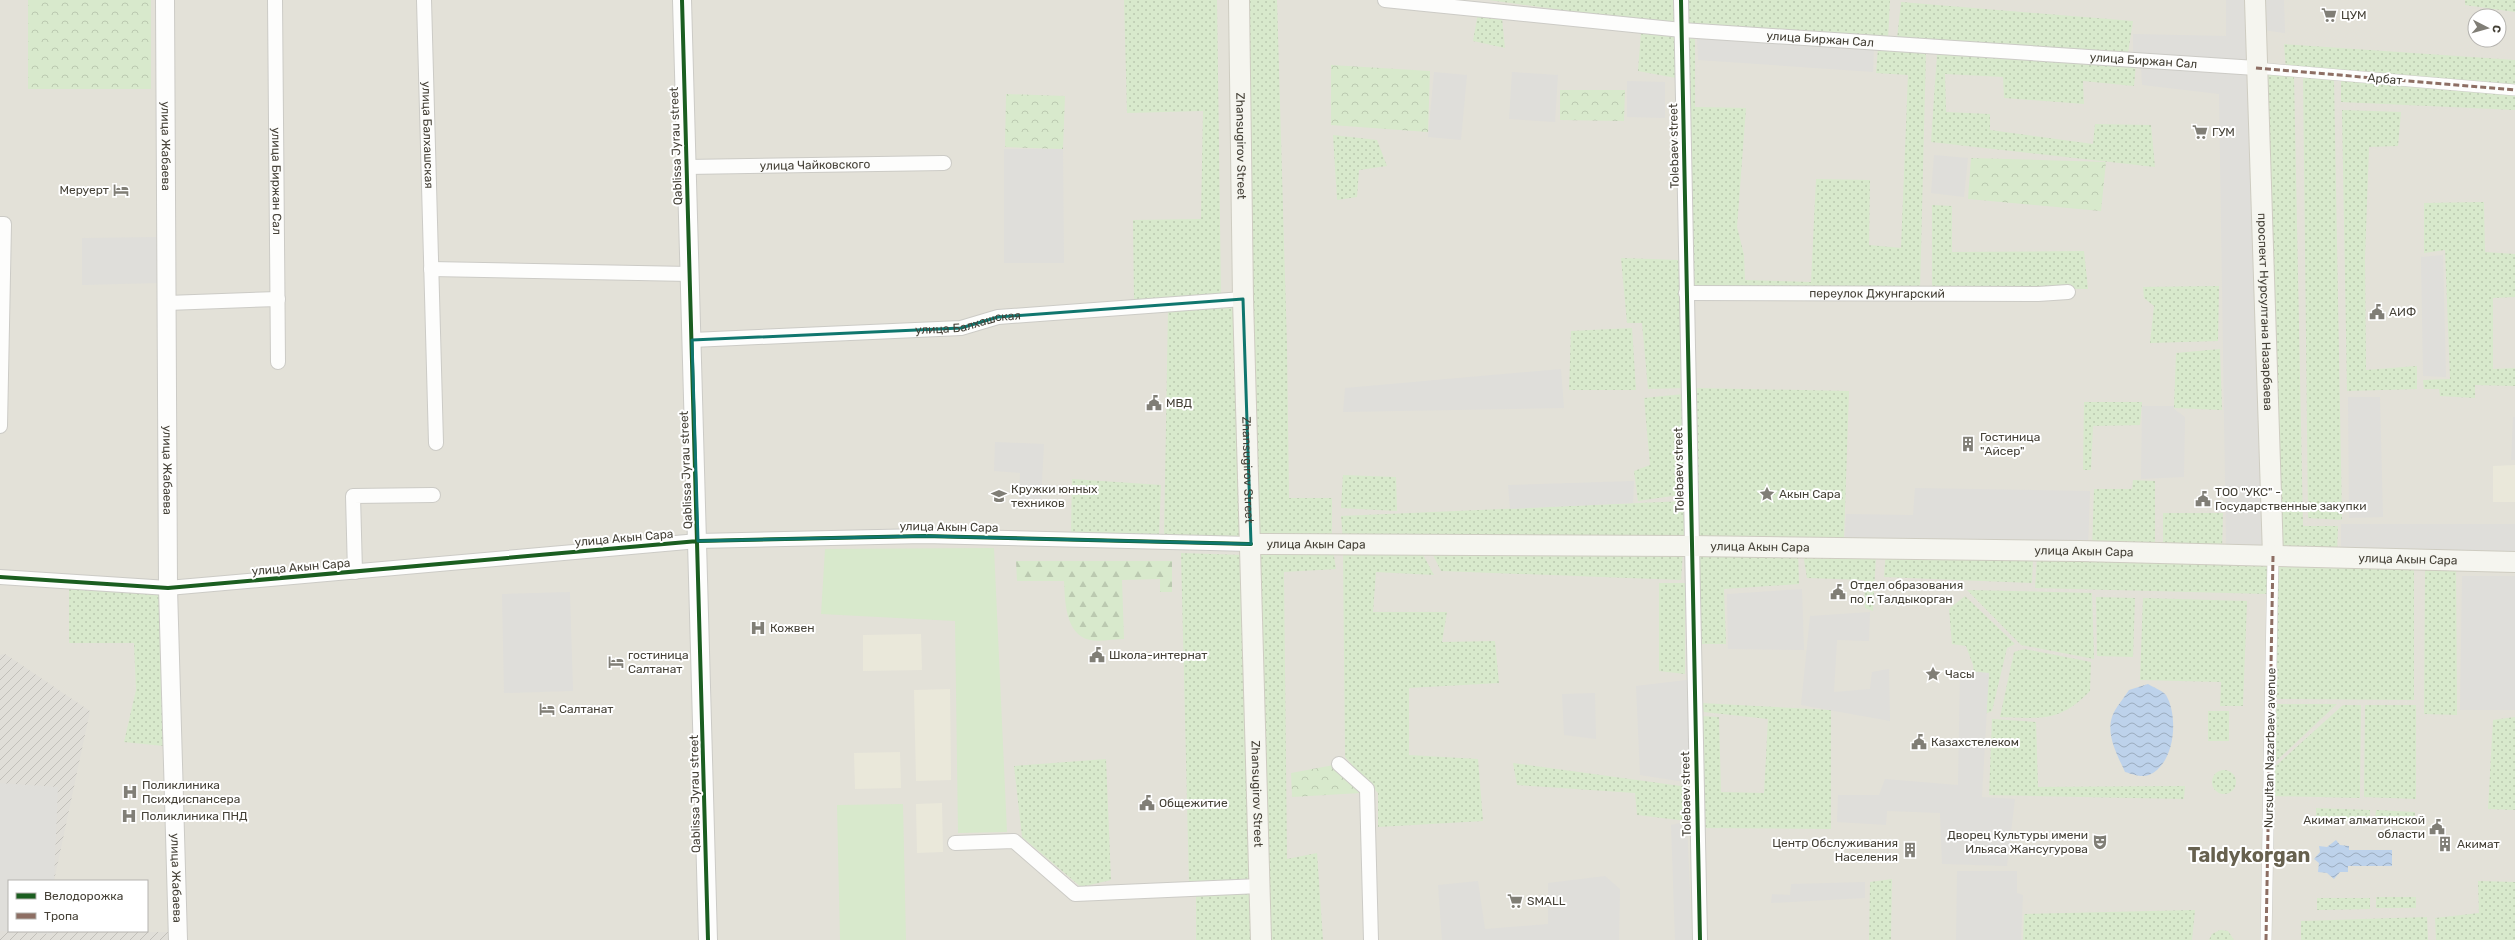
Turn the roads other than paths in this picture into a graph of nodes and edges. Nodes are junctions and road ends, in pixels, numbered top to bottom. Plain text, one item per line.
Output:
1 (165, 0) edge
2 (275, 0) edge
3 (424, 0) edge
4 (682, 0) edge
5 (1238, 0) edge
6 (1385, 0) edge
7 (1681, 0) edge
8 (2255, 0) edge
9 (1682, 30) junction
10 (2256, 68) junction
11 (2515, 90) edge
12 (944, 163) dead end
13 (687, 167) junction
14 (0, 224) edge
15 (431, 269) junction
16 (690, 274) junction
17 (2068, 292) dead end
18 (1686, 293) junction
19 (278, 299) junction
20 (1243, 299) junction
21 (167, 303) junction
22 (692, 340) junction
23 (278, 362) dead end
24 (0, 426) edge
25 (436, 443) dead end
26 (433, 495) dead end
27 (698, 541) junction
28 (1251, 544) junction
29 (1690, 546) junction
30 (2273, 556) junction
31 (2515, 562) edge
32 (355, 572) junction
33 (0, 576) edge
34 (168, 588) junction
35 (1339, 764) dead end
36 (955, 843) dead end
37 (1260, 886) junction
38 (178, 940) edge
39 (708, 940) edge
40 (1261, 940) edge
41 (1371, 940) edge
42 (1700, 940) edge
43 (2266, 940) edge

1 - 21 street, улица Жабаева
2 - 19 street, улица Биржан Сал
3 - 15 street, улица Балхашская
4 - 13 street, Qablissa Jyrau street
5 - 20 main road, Zhansugirov Street
6 - 9 street, улица Биржан Сал
7 - 9 street, Tolebaev street
8 - 10 main road, проспект Нурсултана Назарбаева
9 - 10 street, улица Биржан Сал
9 - 18 street, Tolebaev street
10 - 11 street, Арбат
10 - 30 main road, проспект Нурсултана Назарбаева
12 - 13 street, улица Чайковского
13 - 16 street, Qablissa Jyrau street
14 - 24 street
15 - 16 street
15 - 25 street, улица Балхашская
16 - 22 street, Qablissa Jyrau street
17 - 18 street, переулок Джунгарский
18 - 29 street, Tolebaev street
19 - 21 street
19 - 23 street, улица Биржан Сал
20 - 22 street, улица Балхашская
20 - 28 main road, Zhansugirov Street
21 - 34 street, улица Жабаева
22 - 27 street, Qablissa Jyrau street
26 - 32 street
27 - 28 street, улица Акын Сара
27 - 32 street, улица Акын Сара
27 - 39 street, Qablissa Jyrau street
28 - 29 main road, улица Акын Сара
28 - 37 main road, Zhansugirov Street
29 - 30 main road, улица Акын Сара
29 - 42 street, Tolebaev street
30 - 31 main road, улица Акын Сара
30 - 43 street, Nursultan Nazarbaev avenue
32 - 34 street, улица Акын Сара
33 - 34 street, улица Акын Сара
34 - 38 street, улица Жабаева
35 - 41 street
36 - 37 street
37 - 40 main road, Zhansugirov Street

